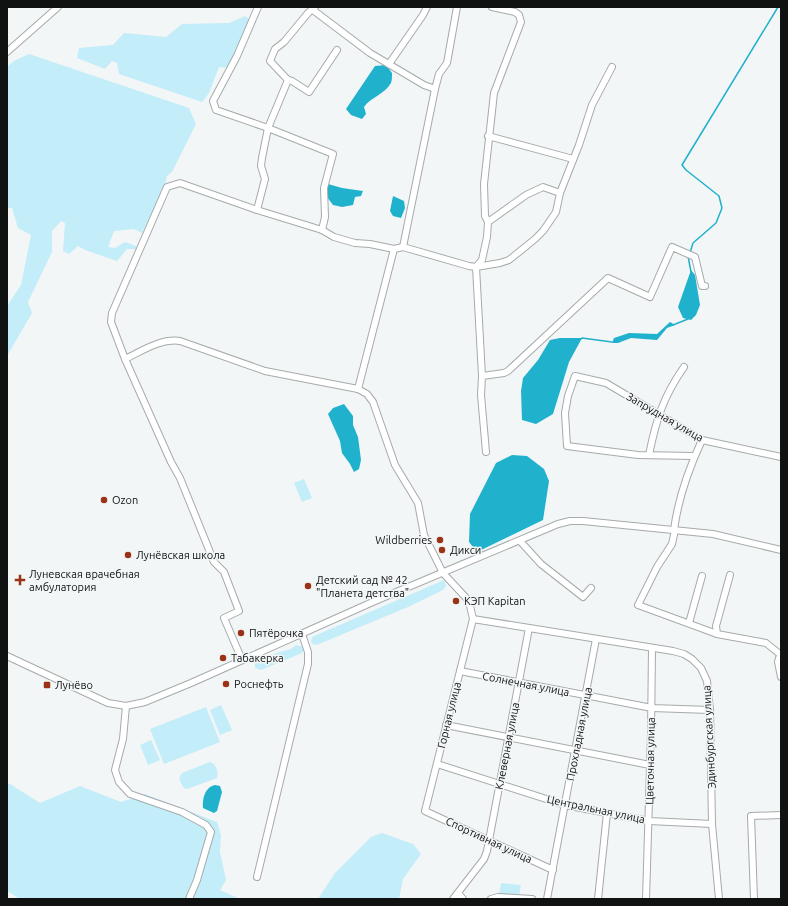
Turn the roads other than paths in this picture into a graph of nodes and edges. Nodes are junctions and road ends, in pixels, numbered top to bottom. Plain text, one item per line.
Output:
1 (58, 7) edge
2 (258, 7) edge
3 (427, 7) edge
4 (457, 7) edge
5 (492, 7) edge
6 (314, 8) edge
7 (337, 50) dead end
8 (7, 52) edge
9 (389, 64) junction
10 (612, 67) dead end
11 (288, 80) junction
12 (435, 89) junction
13 (268, 128) junction
14 (488, 136) junction
15 (573, 159) junction
16 (560, 193) junction
17 (257, 210) junction
18 (488, 222) junction
19 (322, 230) junction
20 (403, 247) junction
21 (394, 249) junction
22 (476, 267) junction
23 (705, 286) dead end
24 (125, 359) junction
25 (684, 367) dead end
26 (482, 376) junction
27 (358, 389) junction
28 (658, 413) junction
29 (702, 440) junction
30 (486, 452) dead end
31 (649, 455) junction
32 (694, 456) junction
33 (781, 457) edge
34 (675, 530) junction
35 (520, 541) junction
36 (781, 550) edge
37 (443, 573) junction
38 (730, 575) dead end
39 (702, 576) dead end
40 (591, 588) dead end
41 (473, 619) junction
42 (689, 623) junction
43 (529, 628) junction
44 (302, 634) junction
45 (717, 634) junction
46 (596, 639) junction
47 (652, 648) junction
48 (7, 656) edge
49 (781, 656) edge
50 (242, 660) junction
51 (460, 671) junction
52 (781, 677) edge
53 (519, 683) junction
54 (586, 696) junction
55 (126, 706) junction
56 (652, 708) junction
57 (710, 710) junction
58 (446, 725) junction
59 (508, 737) junction
60 (576, 750) junction
61 (437, 764) junction
62 (650, 765) junction
63 (500, 784) junction
64 (565, 805) junction
65 (425, 811) joint
66 (608, 813) junction
67 (781, 815) edge
68 (649, 821) junction
69 (712, 824) junction
70 (489, 840) junction
71 (553, 870) junction
72 (257, 877) dead end
73 (458, 892) junction
74 (189, 899) edge
75 (452, 899) edge
76 (463, 899) edge
77 (491, 899) edge
78 (532, 899) edge
79 (547, 899) edge
80 (598, 899) edge
81 (646, 899) edge
82 (718, 899) edge
83 (754, 899) edge

1 - 8 street
2 - 13 street
3 - 9 street
4 - 12 street
5 - 14 street
6 - 9 street
6 - 11 street
7 - 11 street
9 - 12 street
10 - 15 street
11 - 13 street
12 - 20 street
13 - 17 street
13 - 19 street
14 - 15 street
14 - 18 street
15 - 16 street
16 - 18 street
16 - 22 street
17 - 19 street
17 - 24 street
18 - 22 street
19 - 21 street
20 - 21 street
20 - 22 street
21 - 27 street
22 - 26 street
23 - 26 street
24 - 27 street
24 - 50 street
25 - 28 street
26 - 30 street
27 - 37 street
28 - 29 street, Запрудная улица
28 - 31 street
28 - 31 street, Запрудная улица
29 - 32 street
29 - 33 street, Запрудная улица
31 - 32 street
32 - 34 street
34 - 35 street
34 - 36 street
34 - 42 street
35 - 37 street
35 - 40 street
37 - 41 street
37 - 44 street
38 - 45 street
39 - 42 street
41 - 43 street, Эдинбургская улица
41 - 51 street, Горная улица
42 - 45 street
43 - 46 street, Эдинбургская улица
43 - 53 street, Клеверная улица
44 - 50 street
44 - 72 street
45 - 49 street
46 - 47 street, Эдинбургская улица
46 - 54 street, Прохладная улица
47 - 56 street, Цветочная улица
47 - 57 street, Эдинбургская улица
48 - 55 street
49 - 52 street
50 - 55 street
51 - 53 street, Солнечная улица
51 - 58 street, Горная улица
53 - 54 street, Солнечная улица
53 - 59 street, Клеверная улица
54 - 56 street, Солнечная улица
54 - 60 street, Прохладная улица
55 - 74 street
56 - 57 street, Солнечная улица
56 - 62 street, Цветочная улица
57 - 69 street, Эдинбургская улица
58 - 59 street
58 - 61 street, Горная улица
59 - 60 street
59 - 63 street, Клеверная улица
60 - 62 street
60 - 64 street, Прохладная улица
61 - 63 street, Центральная улица
61 - 65 street, Горная улица
62 - 68 street, Цветочная улица
63 - 64 street, Центральная улица
63 - 70 street, Клеверная улица
64 - 66 street, Центральная улица
64 - 71 street, Прохладная улица
65 - 70 street, Спортивная улица
66 - 68 street, Центральная улица
66 - 80 street
67 - 83 street
68 - 69 street, Центральная улица
68 - 81 street, Цветочная улица
69 - 82 street, Эдинбургская улица
70 - 71 street, Спортивная улица
70 - 73 street, Клеверная улица
71 - 79 street, Прохладная улица
73 - 75 street, Клеверная улица
73 - 76 street
77 - 78 street

